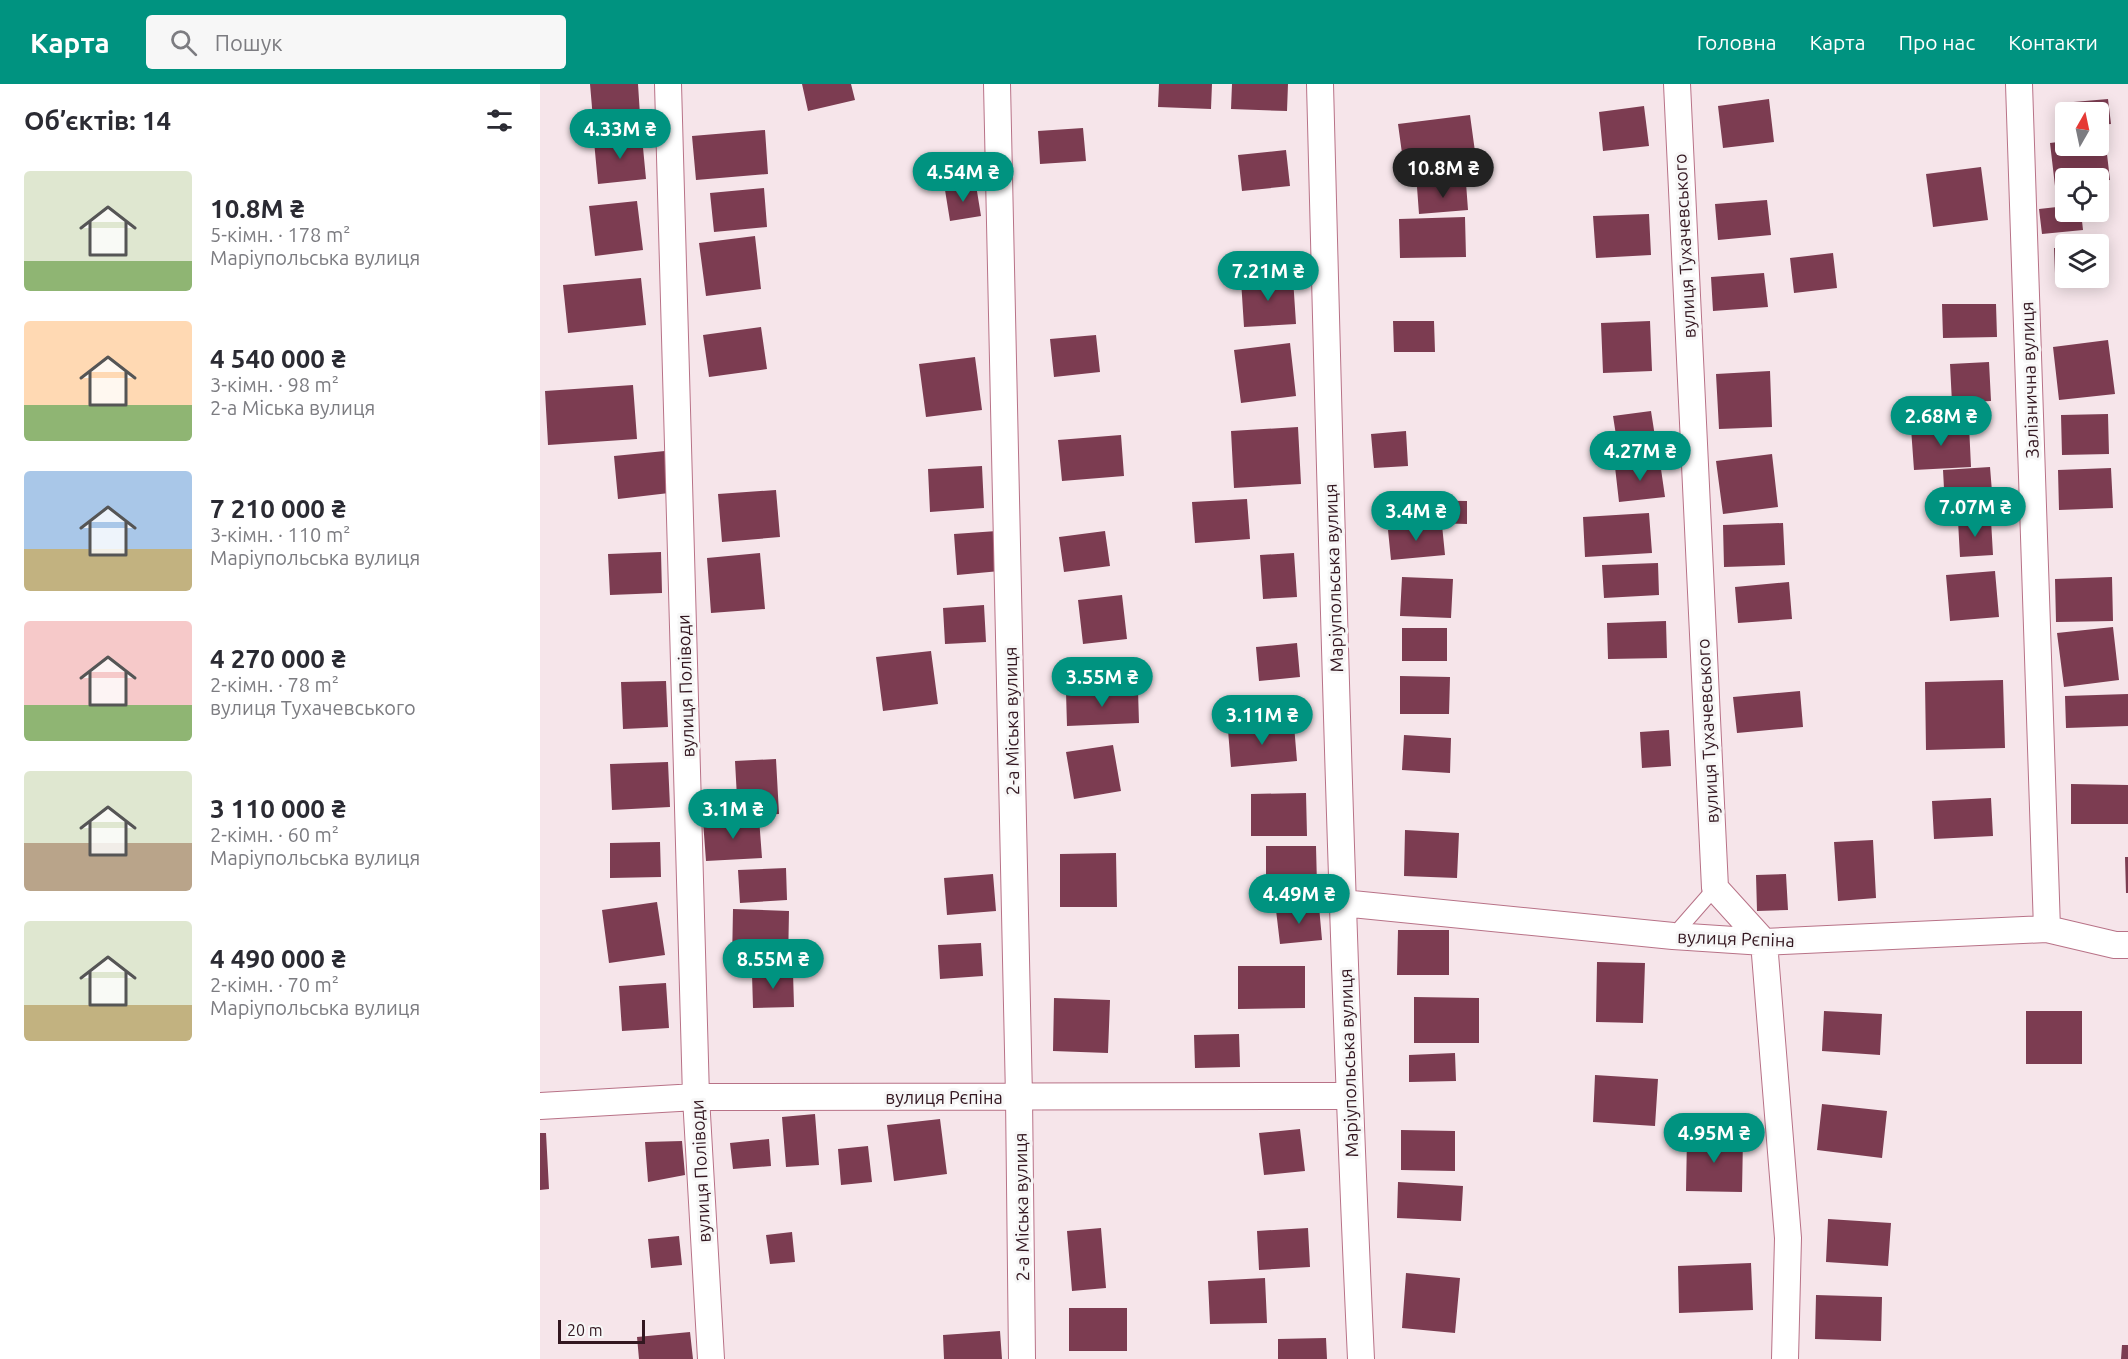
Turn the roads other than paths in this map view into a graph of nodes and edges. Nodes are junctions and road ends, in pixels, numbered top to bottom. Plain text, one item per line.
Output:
1 (668, 84) edge
2 (997, 84) edge
3 (1320, 84) edge
4 (1677, 84) edge
5 (2019, 84) edge
6 (1715, 888) junction
7 (1342, 903) junction
8 (2047, 929) junction
9 (1673, 936) junction
10 (1764, 942) junction
11 (2128, 945) edge
12 (1349, 1096) junction
13 (696, 1097) junction
14 (1019, 1097) junction
15 (540, 1106) edge
16 (711, 1359) edge
17 (1022, 1359) edge
18 (1361, 1359) edge
19 (1785, 1359) edge

1 - 13 street, вулиця Поліводи
2 - 14 street, 2-а Міська вулиця
3 - 7 street, Маріупольська вулиця
4 - 6 street, вулиця Тухачевського
5 - 8 street, Залізнична вулиця
6 - 9 lane
6 - 10 street
7 - 9 street, вулиця Рєпіна
7 - 12 street, Маріупольська вулиця
8 - 10 street, вулиця Рєпіна
8 - 11 street, вулиця Рєпіна
9 - 10 street, вулиця Рєпіна
10 - 19 street
12 - 14 street, вулиця Рєпіна
12 - 18 street, Маріупольська вулиця
13 - 14 street, вулиця Рєпіна
13 - 15 street, вулиця Рєпіна
13 - 16 street, вулиця Поліводи
14 - 17 street, 2-а Міська вулиця

